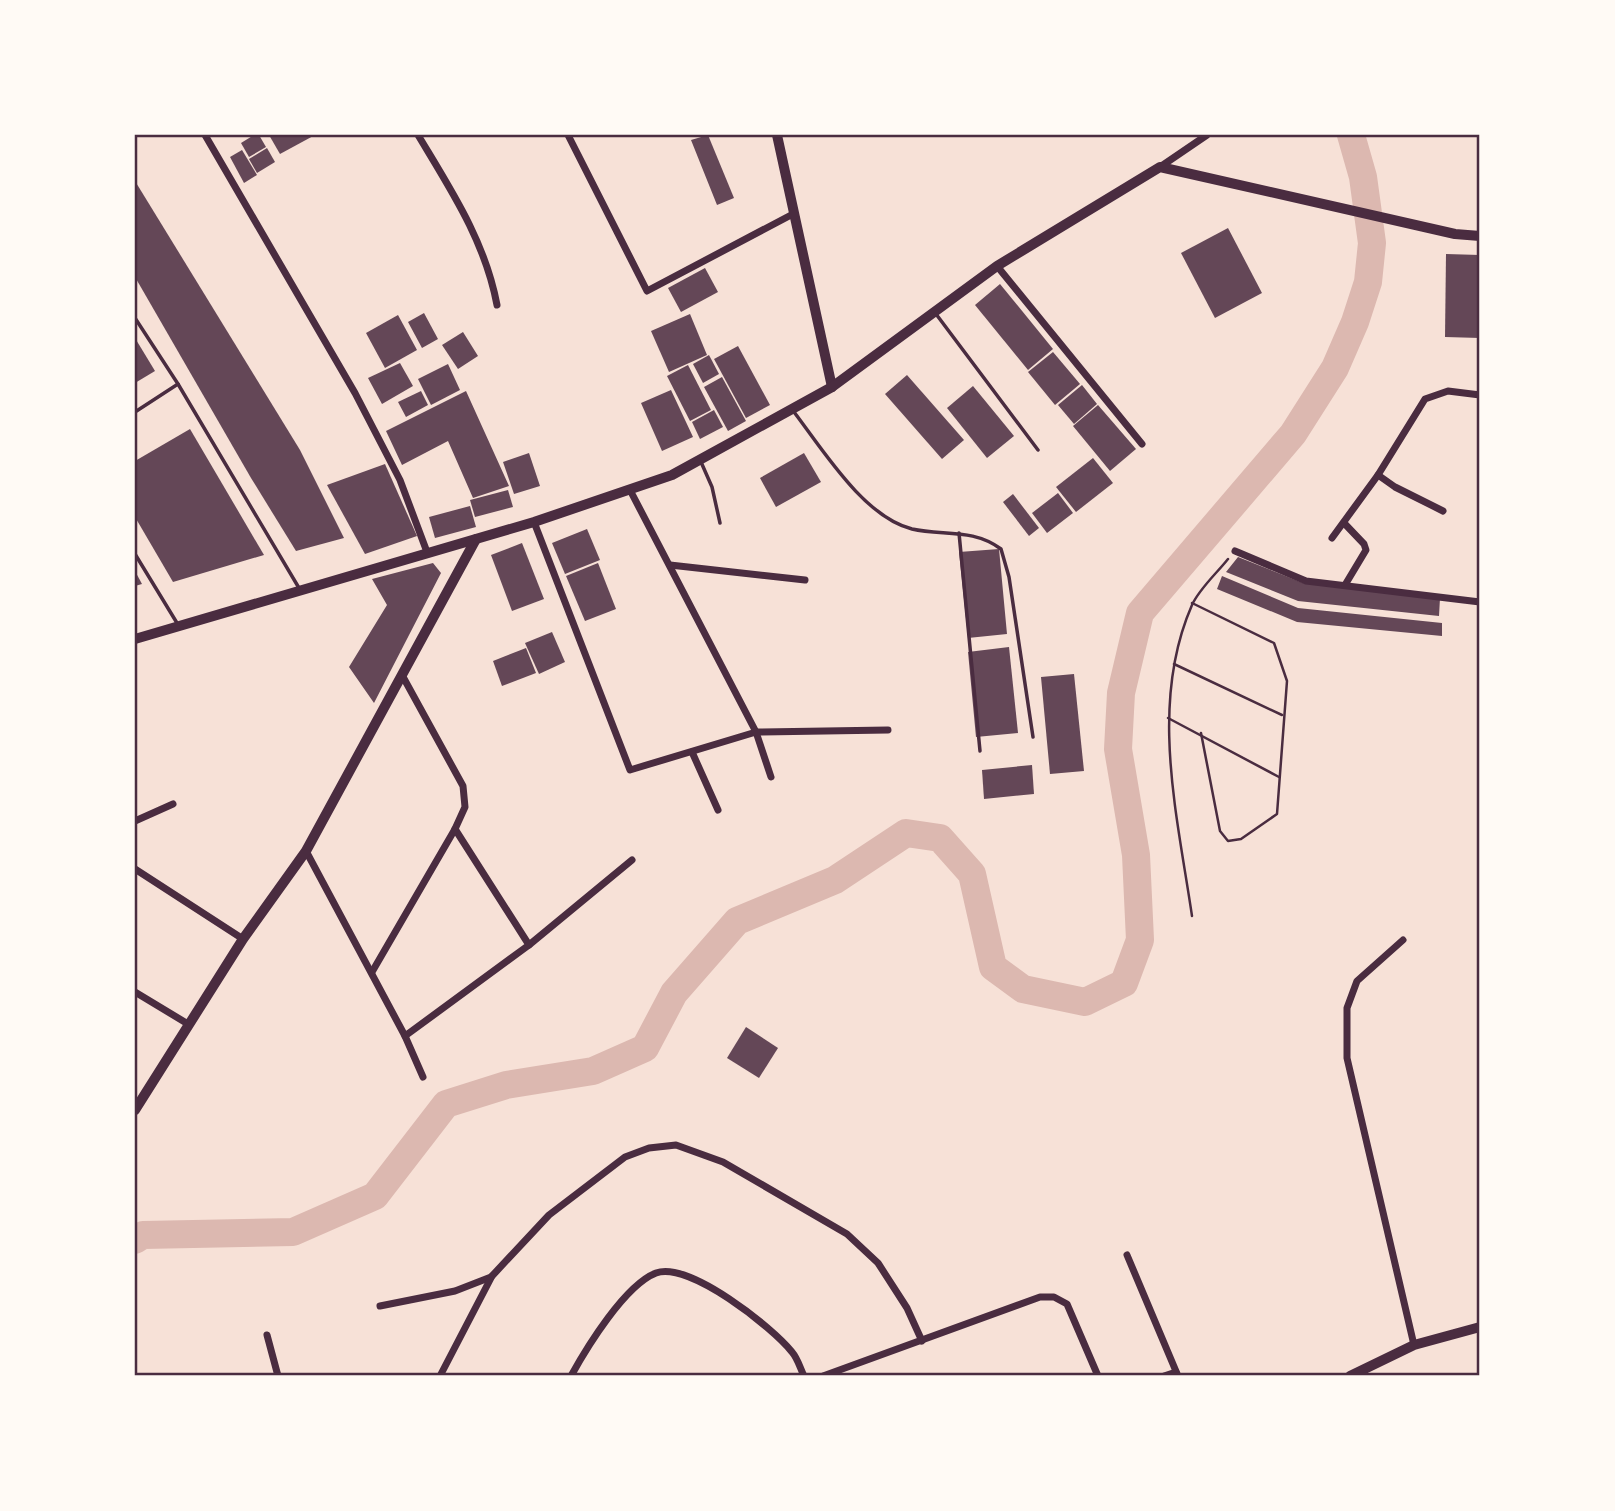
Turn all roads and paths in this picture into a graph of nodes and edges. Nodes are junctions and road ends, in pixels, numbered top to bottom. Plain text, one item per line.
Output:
1 (205, 135) edge
2 (418, 135) edge
3 (568, 135) edge
4 (777, 135) edge
5 (1208, 135) edge
6 (1160, 167) junction
7 (793, 214) junction
8 (1480, 236) edge
9 (997, 267) junction
10 (497, 305) dead end
11 (934, 312) junction
12 (135, 318) edge
13 (178, 384) junction
14 (832, 387) junction
15 (1480, 395) edge
16 (793, 410) junction
17 (135, 412) edge
18 (1142, 444) dead end
19 (1038, 450) dead end
20 (701, 462) junction
21 (1378, 475) junction
22 (631, 490) junction
23 (1443, 510) dead end
24 (534, 522) junction
25 (720, 523) dead end
26 (1344, 523) junction
27 (958, 533) junction
28 (1332, 538) dead end
29 (476, 539) junction
30 (1235, 551) joint
31 (427, 552) junction
32 (135, 554) edge
33 (670, 565) junction
34 (805, 580) dead end
35 (1345, 585) junction
36 (300, 590) junction
37 (1480, 601) edge
38 (1192, 603) junction
39 (178, 625) junction
40 (135, 639) edge
41 (1174, 664) junction
42 (402, 674) junction
43 (1283, 715) junction
44 (1168, 718) junction
45 (888, 730) dead end
46 (756, 732) junction
47 (1201, 733) junction
48 (1033, 737) dead end
49 (980, 751) dead end
50 (692, 752) junction
51 (771, 777) dead end
52 (1280, 778) junction
53 (173, 804) dead end
54 (718, 810) dead end
55 (135, 821) edge
56 (456, 829) junction
57 (306, 851) junction
58 (632, 860) dead end
59 (135, 869) edge
60 (1192, 916) dead end
61 (243, 939) junction
62 (1403, 940) dead end
63 (529, 946) junction
64 (372, 972) junction
65 (135, 992) edge
66 (188, 1024) junction
67 (405, 1037) junction
68 (423, 1077) dead end
69 (135, 1110) edge
70 (1127, 1255) dead end
71 (492, 1276) junction
72 (380, 1306) dead end
73 (1480, 1327) edge
74 (268, 1335) dead end
75 (922, 1341) junction
76 (1415, 1345) junction
77 (1177, 1374) edge
78 (278, 1376) edge
79 (440, 1376) edge
80 (571, 1376) edge
81 (804, 1376) edge
82 (823, 1376) edge
83 (1098, 1376) edge
84 (1164, 1376) edge
85 (1350, 1376) edge

1 - 31 street
2 - 10 street
3 - 7 street
4 - 7 main road
5 - 6 street
6 - 8 main road
6 - 9 main road
7 - 14 main road
9 - 11 main road
9 - 18 street
11 - 14 main road
11 - 19 lane
12 - 13 lane
13 - 17 lane
13 - 36 lane
14 - 16 main road
15 - 21 street
16 - 20 main road
16 - 27 lane
20 - 22 main road
20 - 25 lane
21 - 23 street
21 - 26 street
22 - 24 main road
22 - 33 street
24 - 29 main road
24 - 50 street
26 - 28 street
26 - 35 street
27 - 48 lane
27 - 49 lane
29 - 31 main road
29 - 42 street
30 - 35 street
30 - 38 path
31 - 36 main road
32 - 39 lane
33 - 34 street
33 - 46 street
35 - 37 street
36 - 39 main road
38 - 41 path
38 - 43 path
39 - 40 main road
41 - 43 path
41 - 44 path
42 - 56 street
42 - 57 street
43 - 52 path
44 - 47 path
44 - 60 path
45 - 46 street
46 - 50 street
46 - 51 street
47 - 52 path
47 - 52 path
50 - 54 street
53 - 55 street
56 - 63 street
56 - 64 street
57 - 61 street
57 - 64 street
58 - 63 street
59 - 61 street
61 - 66 street
62 - 76 street
63 - 67 street
64 - 67 street
65 - 66 street
66 - 69 street
67 - 68 street
70 - 77 street
71 - 72 street
71 - 75 street
71 - 79 street
73 - 76 street
74 - 78 street
75 - 82 street
75 - 83 street
76 - 85 street
77 - 84 street
80 - 81 street

